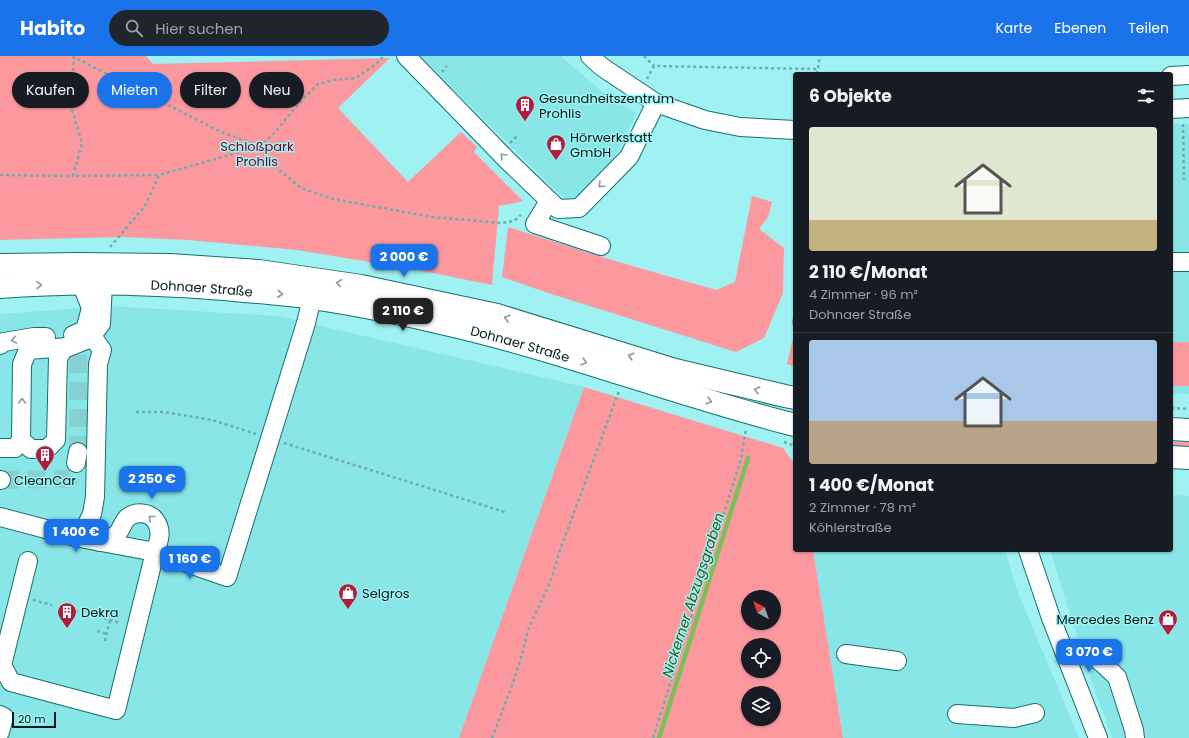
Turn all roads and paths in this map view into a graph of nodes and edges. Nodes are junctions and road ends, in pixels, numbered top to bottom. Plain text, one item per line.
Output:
1 (74, 56) edge
2 (384, 56) edge
3 (406, 56) edge
4 (590, 56) edge
5 (644, 56) edge
6 (820, 56) edge
7 (654, 66) junction
8 (817, 69) joint
9 (1189, 75) edge
10 (1173, 76) edge
11 (640, 92) junction
12 (656, 103) junction
13 (1173, 110) edge
14 (1186, 115) edge
15 (793, 130) edge
16 (261, 146) junction
17 (0, 174) edge
18 (159, 174) junction
19 (74, 176) junction
20 (1184, 180) dead end
21 (549, 201) junction
22 (514, 221) dead end
23 (601, 246) dead end
24 (110, 247) dead end
25 (1173, 262) edge
26 (1189, 262) edge
27 (0, 265) edge
28 (81, 283) junction
29 (103, 283) junction
30 (0, 287) edge
31 (312, 298) junction
32 (0, 345) edge
33 (78, 345) junction
34 (612, 388) dead end
35 (793, 398) edge
36 (1173, 408) edge
37 (1189, 409) edge
38 (136, 412) dead end
39 (747, 425) junction
40 (793, 425) edge
41 (1173, 429) edge
42 (1189, 430) edge
43 (270, 438) junction
44 (22, 440) junction
45 (781, 441) dead end
46 (793, 445) edge
47 (0, 448) edge
48 (1173, 457) edge
49 (1189, 458) edge
50 (505, 512) dead end
51 (0, 517) edge
52 (80, 538) junction
53 (100, 542) junction
54 (155, 552) junction
55 (1029, 552) edge
56 (28, 561) dead end
57 (69, 609) dead end
58 (110, 620) junction
59 (136, 627) junction
60 (97, 631) dead end
61 (107, 634) junction
62 (105, 641) dead end
63 (846, 654) dead end
64 (1066, 656) junction
65 (897, 661) dead end
66 (1, 665) edge
67 (958, 714) dead end
68 (1035, 714) dead end
69 (0, 715) edge
70 (0, 732) edge
71 (492, 738) edge
72 (653, 738) edge
73 (1098, 738) edge
74 (1135, 738) edge

1 - 16 path
1 - 19 path
2 - 16 path
21 -> 3 street
4 - 11 street
5 - 7 path
6 - 8 path
7 - 8 path
7 - 11 path
9 - 10 street
11 - 12 street
12 - 15 street
12 -> 21 street
13 - 14 street
14 - 20 path
16 - 18 path
16 - 22 path
17 - 19 path
18 - 19 path
18 - 24 path
21 - 23 street
25 - 26 street
35 -> 27 main road, Dohnaer Straße
28 - 29 main road, Dohnaer Straße
30 -> 28 main road, Dohnaer Straße
28 -> 32 street
29 -> 31 main road, Dohnaer Straße
29 - 33 street
31 -> 39 main road, Dohnaer Straße
31 - 43 street
44 -> 33 street
33 - 44 street
33 - 52 street
34 - 71 path
36 - 37 path
38 - 43 path
39 - 40 main road, Dohnaer Straße
39 - 72 path
41 - 42 main road
43 - 50 path
43 - 54 street
44 - 47 street
45 - 46 path
48 - 49 main road
51 - 52 street
52 - 53 street
53 - 54 street
54 -> 53 street
54 - 59 street
55 - 64 street
56 - 66 street
57 - 58 path
58 - 59 path
58 - 61 path
59 - 66 street
60 - 61 path
61 - 62 path
63 - 65 street
64 - 73 street
64 - 74 street
67 - 68 street
69 - 70 street

